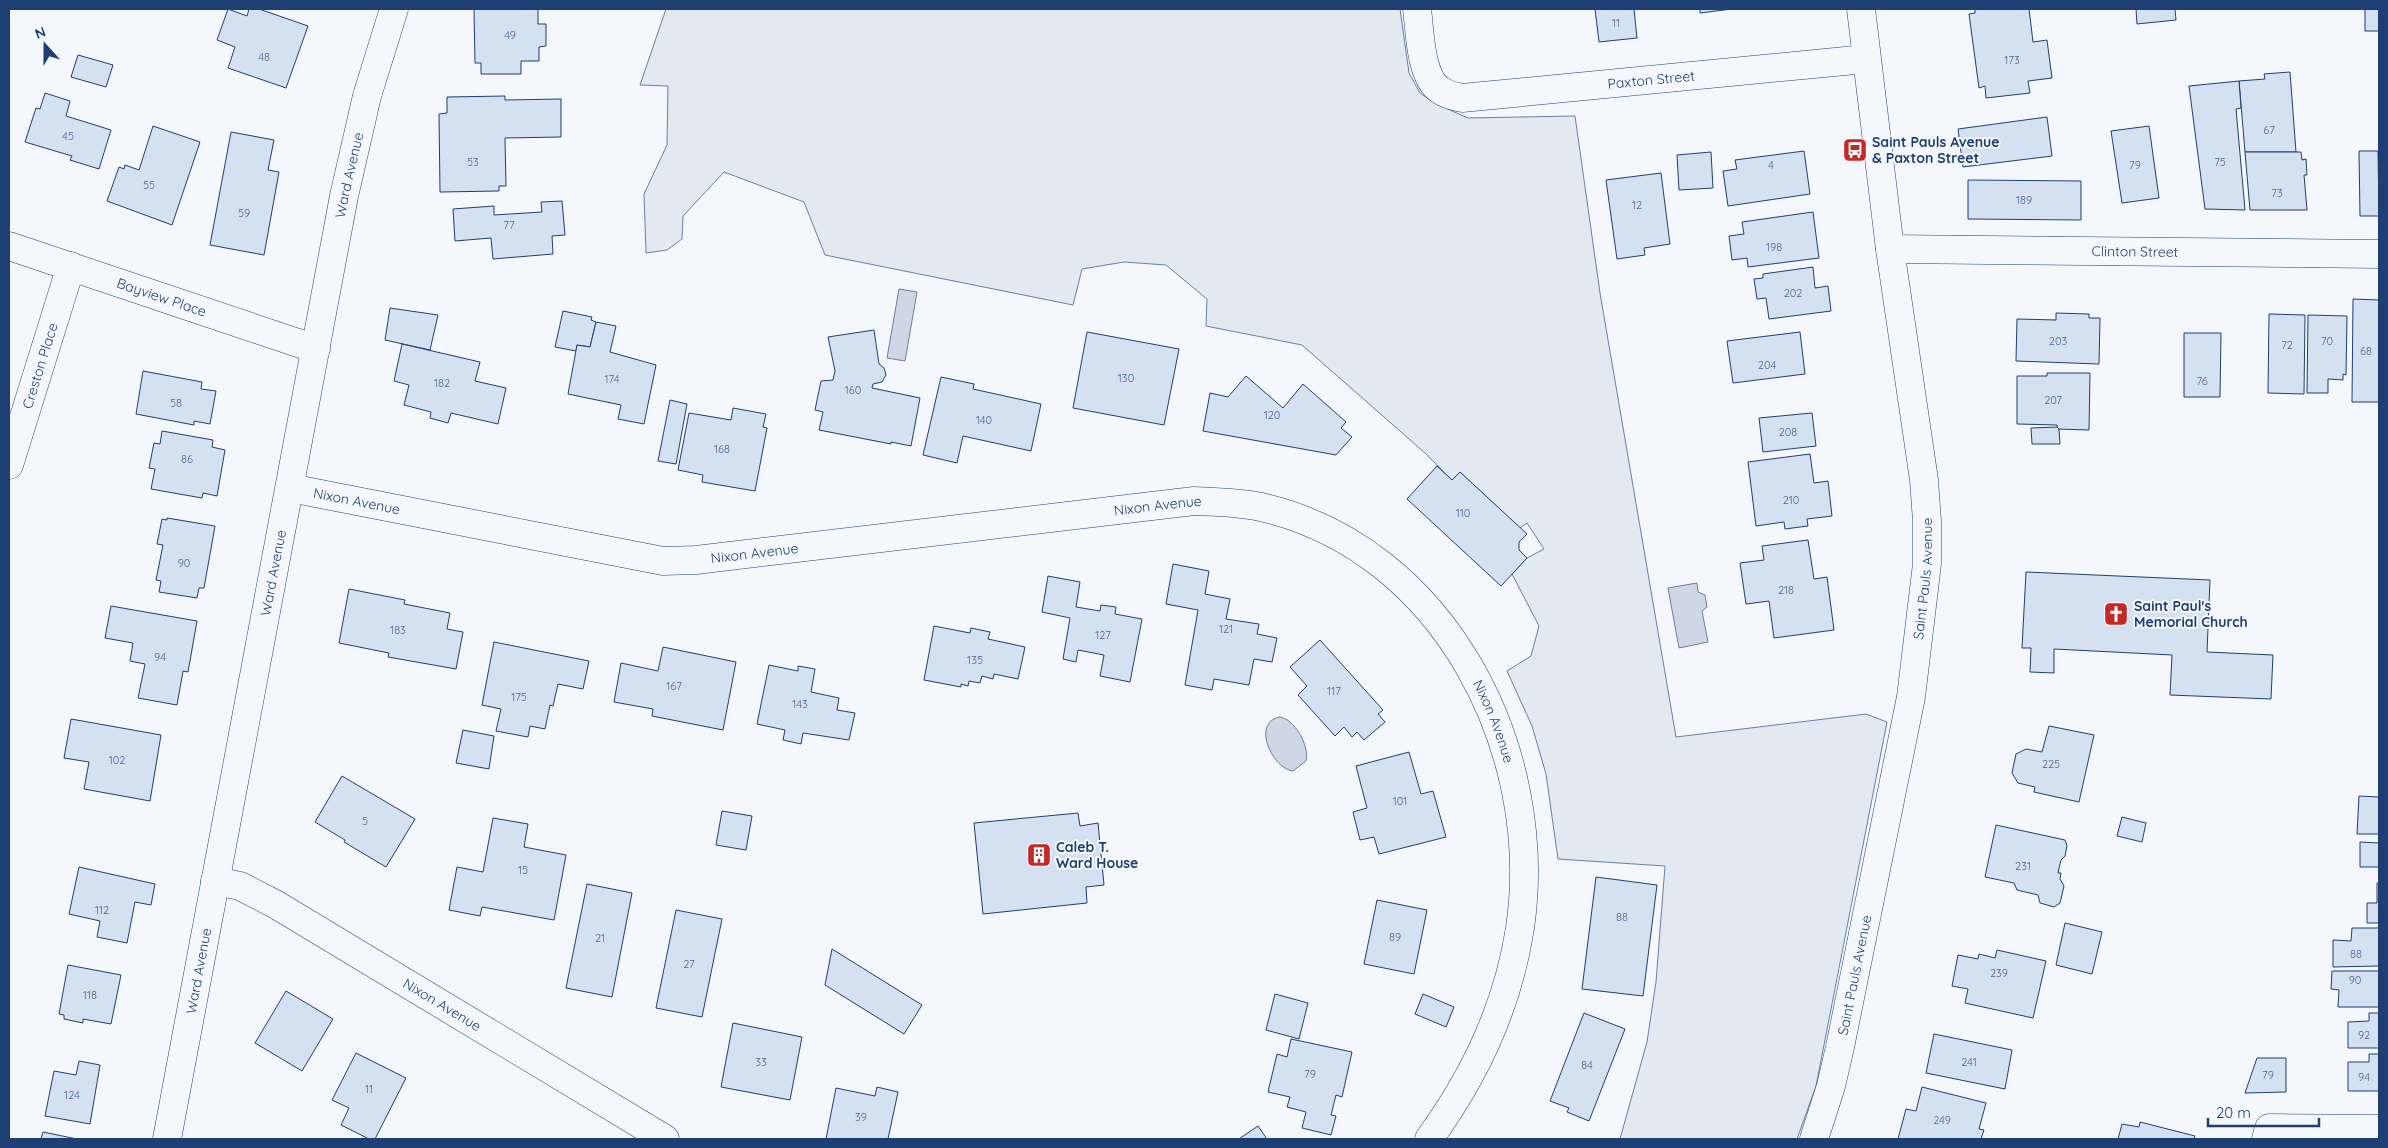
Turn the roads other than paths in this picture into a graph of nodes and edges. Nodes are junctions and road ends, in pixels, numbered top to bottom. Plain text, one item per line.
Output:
1 (394, 9) edge
2 (1416, 9) edge
3 (1861, 9) edge
4 (1866, 59) junction
5 (9, 246) edge
6 (1890, 249) junction
7 (2379, 254) edge
8 (71, 266) junction
9 (316, 349) junction
10 (9, 464) edge
11 (290, 488) junction
12 (215, 880) junction
13 (2379, 1129) edge
14 (2267, 1134) edge
15 (167, 1139) edge
16 (665, 1139) edge
17 (1429, 1139) edge
18 (1814, 1139) edge

1 - 9 street, Ward Avenue
2 - 4 street, Paxton Street
3 - 4 street, Saint Pauls Avenue
4 - 6 street, Saint Pauls Avenue
5 - 8 street, Bayview Place
6 - 7 street, Clinton Street
6 - 18 street, Saint Pauls Avenue
8 - 9 street, Bayview Place
8 - 10 street, Creston Place
9 - 11 street, Ward Avenue
11 - 12 street, Ward Avenue
11 - 17 street, Nixon Avenue
12 - 15 street, Ward Avenue
12 - 16 street, Nixon Avenue
13 - 14 street

